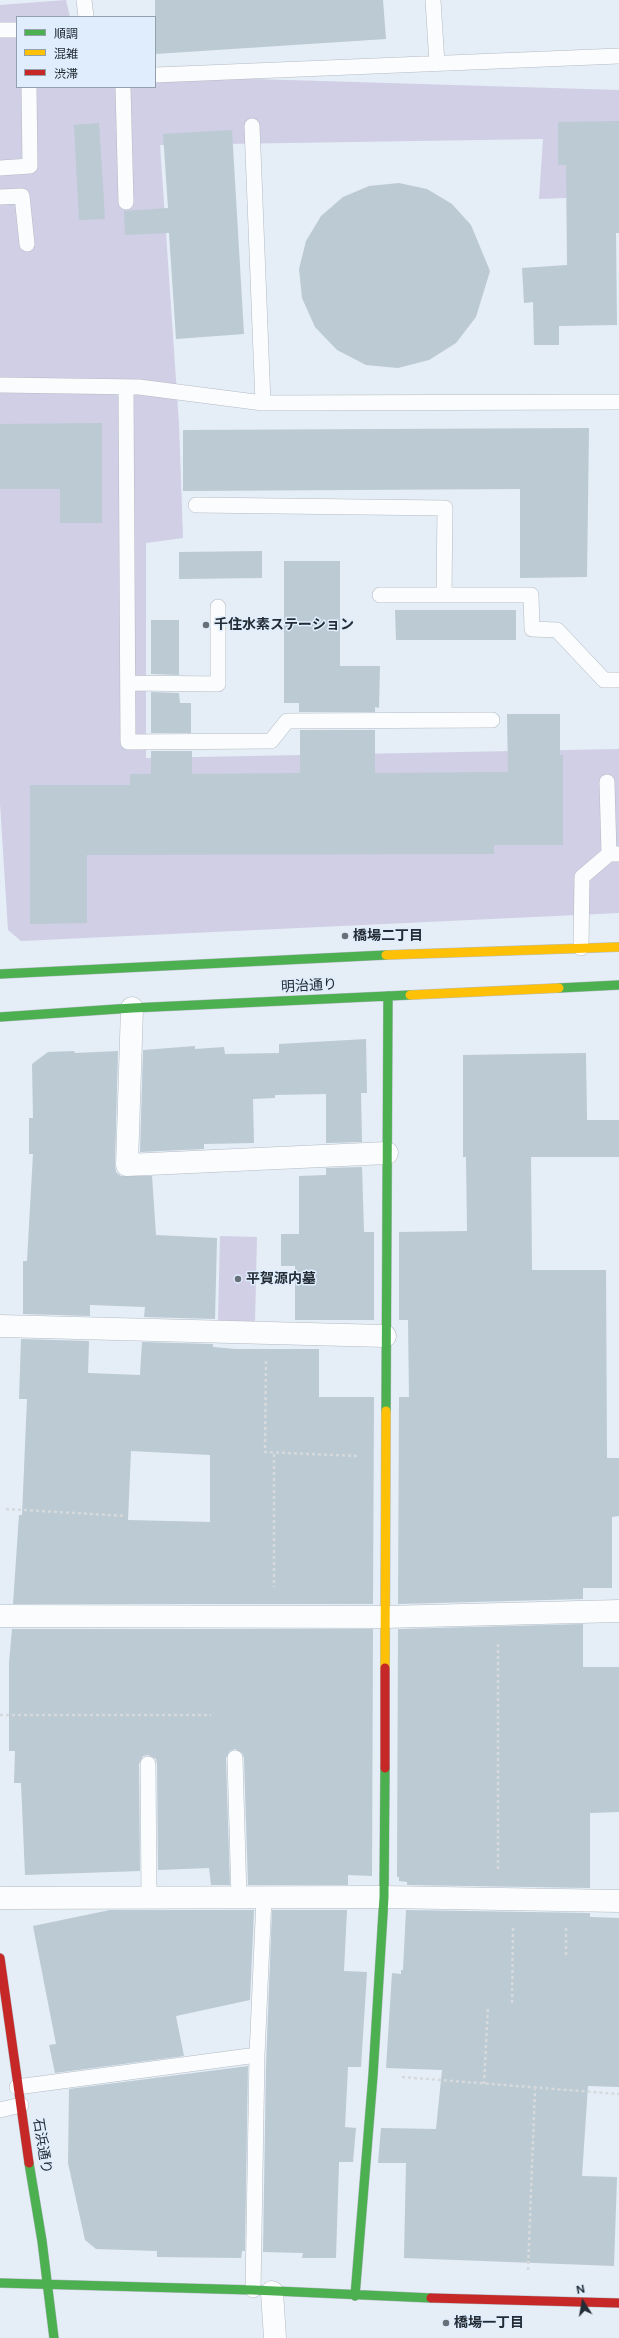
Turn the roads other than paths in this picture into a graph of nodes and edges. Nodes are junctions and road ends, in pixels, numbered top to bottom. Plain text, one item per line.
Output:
1 (84, 0) edge
2 (433, 0) edge
3 (86, 16) edge
4 (0, 30) edge
5 (16, 30) edge
6 (619, 56) edge
7 (437, 64) junction
8 (156, 76) edge
9 (29, 88) edge
10 (123, 88) edge
11 (252, 126) dead end
12 (0, 168) edge
13 (0, 197) edge
14 (126, 202) dead end
15 (27, 244) dead end
16 (0, 385) edge
17 (126, 387) junction
18 (619, 402) edge
19 (263, 403) junction
20 (196, 505) dead end
21 (380, 595) dead end
22 (444, 596) junction
23 (218, 607) dead end
24 (619, 680) edge
25 (128, 683) junction
26 (492, 720) dead end
27 (607, 782) dead end
28 (614, 854) edge
29 (619, 946) edge
30 (581, 948) junction
31 (0, 974) edge
32 (619, 985) edge
33 (388, 996) junction
34 (132, 1008) junction
35 (0, 1017) edge
36 (387, 1153) junction
37 (0, 1326) edge
38 (385, 1336) junction
39 (619, 1611) edge
40 (0, 1616) edge
41 (385, 1618) junction
42 (235, 1758) dead end
43 (148, 1764) dead end
44 (0, 1898) edge
45 (149, 1898) junction
46 (239, 1898) junction
47 (264, 1898) junction
48 (384, 1898) junction
49 (619, 1901) edge
50 (0, 1958) edge
51 (2, 1982) edge
52 (257, 2055) junction
53 (18, 2087) junction
54 (21, 2105) junction
55 (0, 2110) edge
56 (0, 2283) edge
57 (48, 2283) junction
58 (263, 2291) junction
59 (355, 2296) junction
60 (619, 2303) edge
61 (54, 2338) edge
62 (275, 2338) edge

1 - 3 lane
2 - 7 lane
4 - 5 lane
6 - 7 lane
7 - 8 lane
9 - 12 lane
10 - 14 lane
11 - 19 lane
13 - 15 lane
16 - 17 lane
17 - 19 lane
17 - 25 lane
18 - 19 lane
20 - 22 lane
21 - 22 lane
22 - 24 lane
23 - 25 lane
25 - 26 lane
27 - 28 lane
28 - 30 lane
29 - 30 street, 明治通り
30 - 31 street, 明治通り
32 - 33 street, 明治通り
33 - 34 street, 明治通り
33 - 36 street
34 - 35 street, 明治通り
34 - 36 street
36 - 38 street
37 - 38 street
38 - 41 street
39 - 41 street
40 - 41 street
41 - 48 street
42 - 46 lane
43 - 45 lane
44 - 45 street
45 - 46 street
46 - 47 street
47 - 48 street
47 - 52 lane
48 - 49 street
48 - 59 street
50 - 51 street, 石浜通り
51 - 53 street, 石浜通り
52 - 53 lane
52 - 58 lane
53 - 54 street, 石浜通り
54 - 55 lane
54 - 57 street, 石浜通り
56 - 57 street
57 - 58 street
57 - 61 street, 石浜通り
58 - 59 street
58 - 62 street
59 - 60 street

